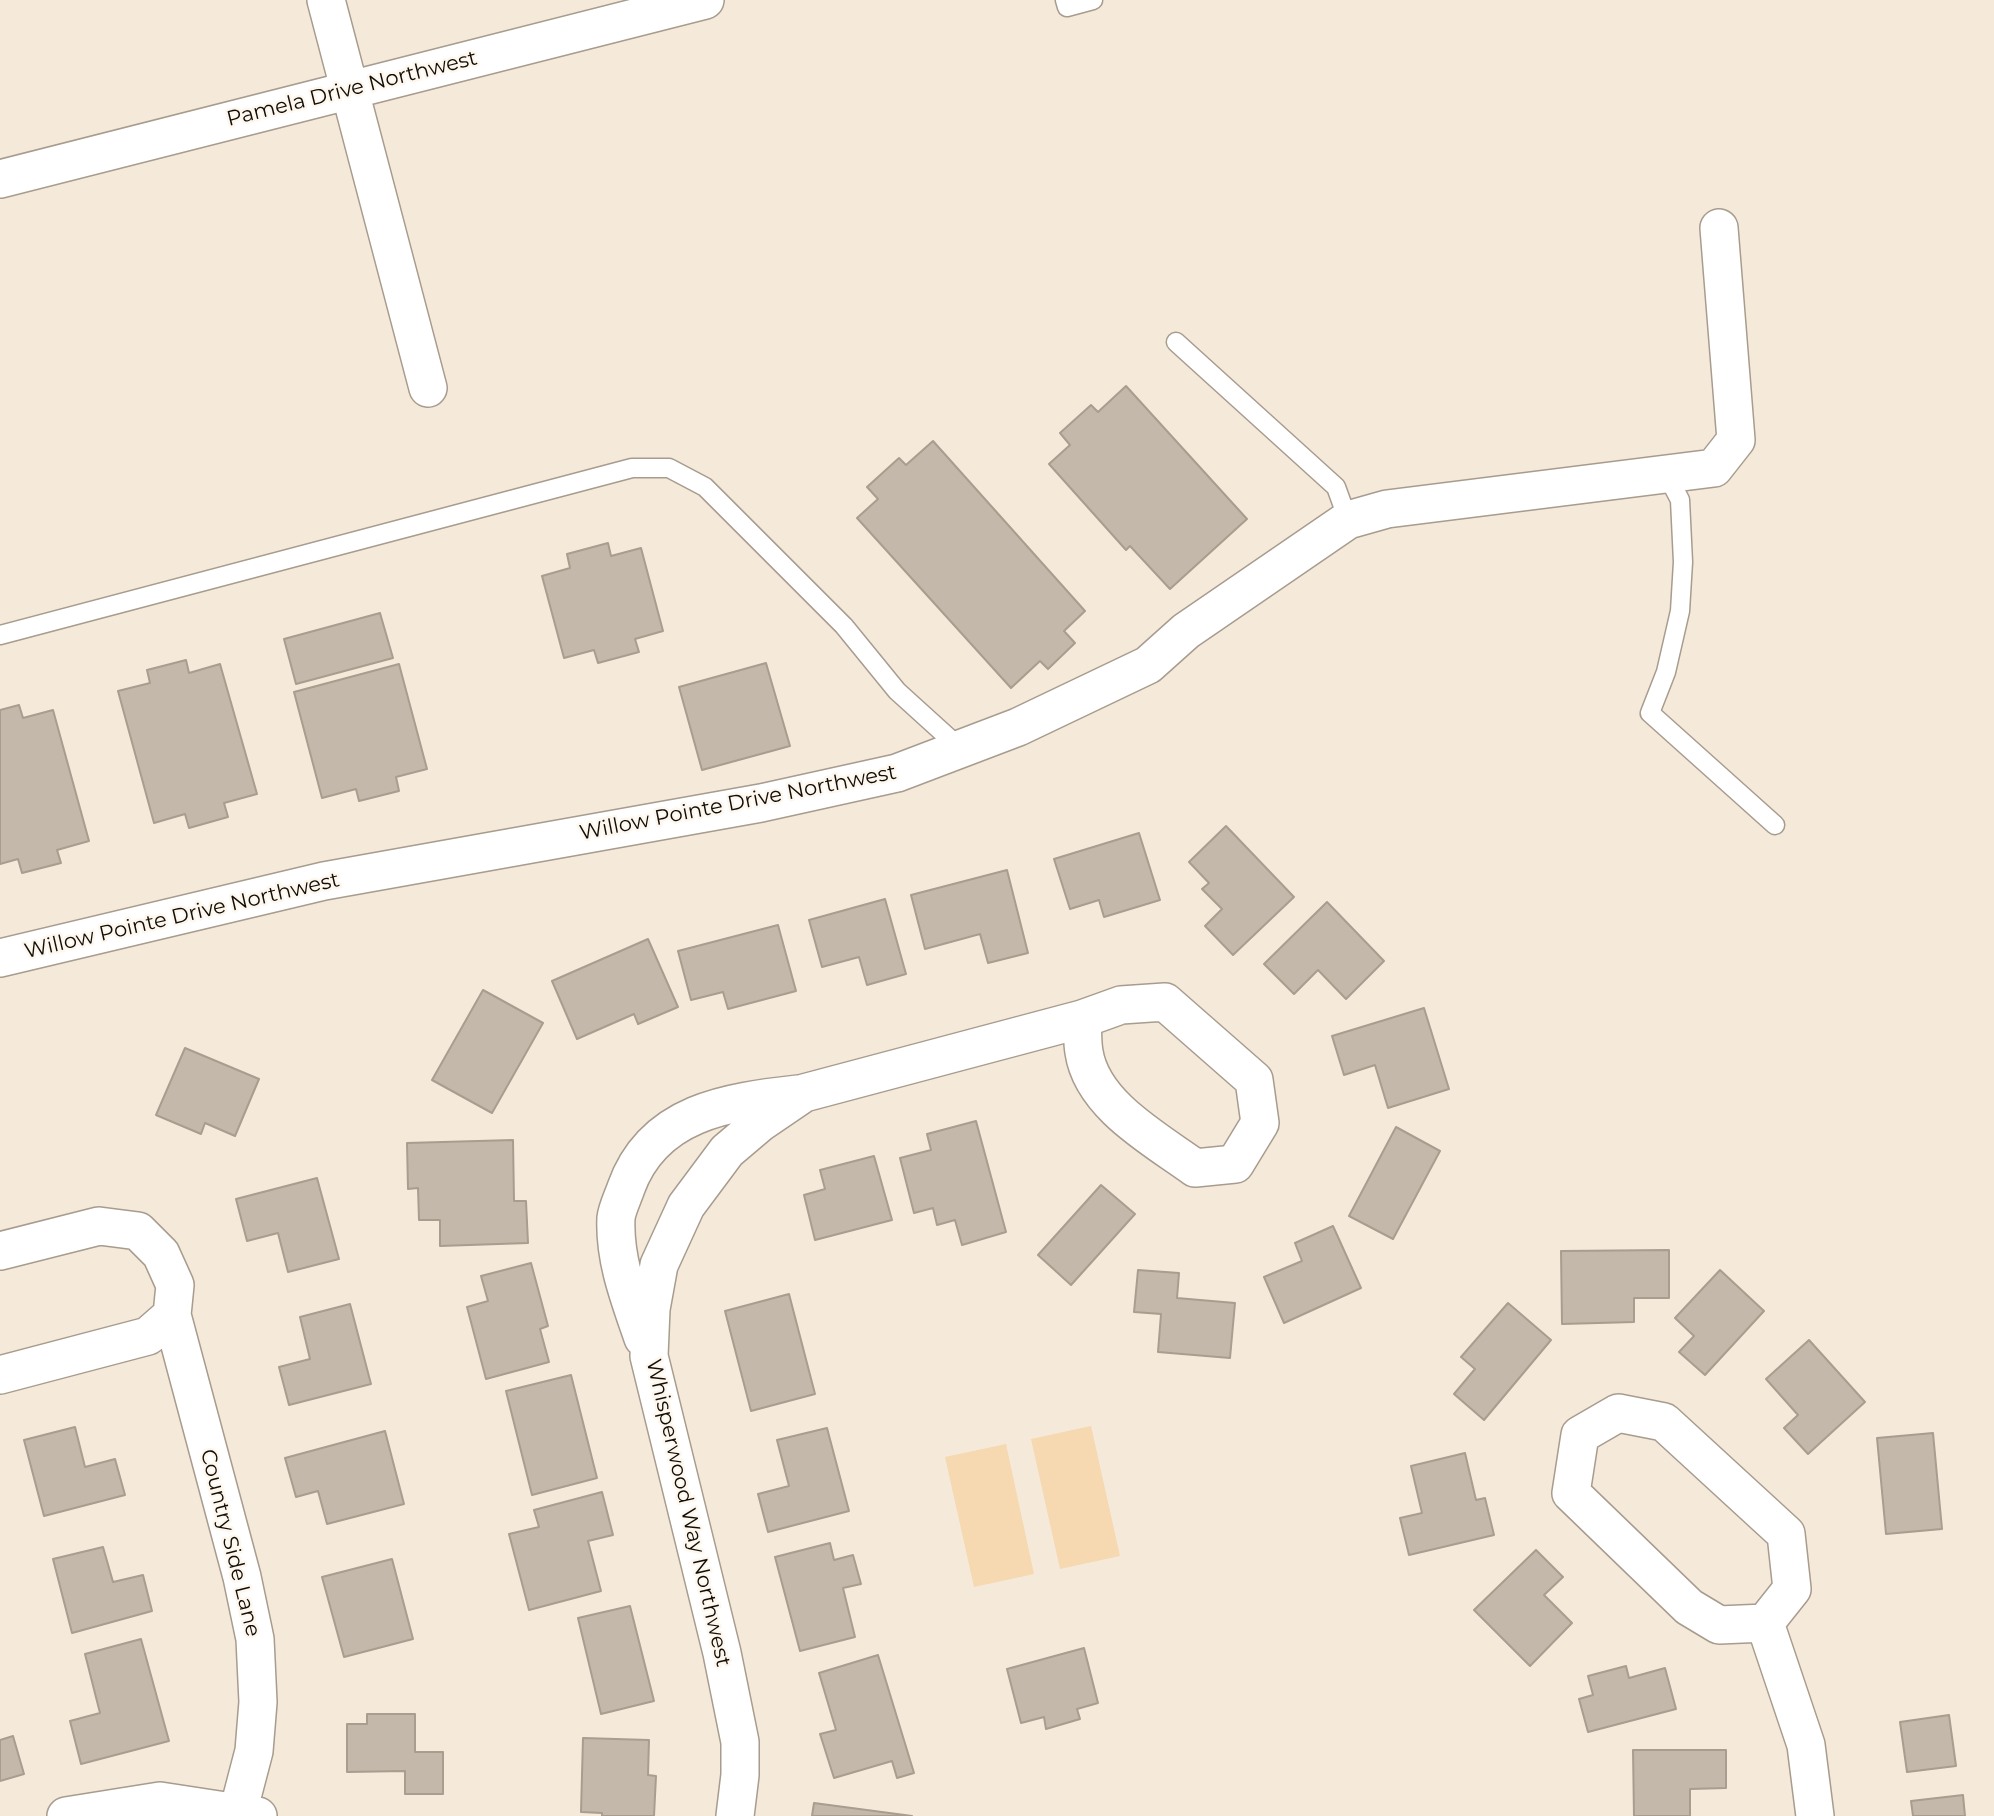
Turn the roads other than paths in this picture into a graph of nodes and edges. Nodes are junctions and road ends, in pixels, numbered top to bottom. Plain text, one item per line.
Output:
1 (326, 0) edge
2 (705, 0) edge
3 (1065, 0) edge
4 (1093, 0) edge
5 (349, 90) junction
6 (0, 178) edge
7 (1719, 228) dead end
8 (1176, 342) dead end
9 (428, 388) dead end
10 (1667, 475) junction
11 (1348, 520) junction
12 (0, 635) edge
13 (961, 749) junction
14 (1775, 825) dead end
15 (0, 958) edge
16 (1082, 1019) junction
17 (804, 1093) junction
18 (0, 1251) edge
19 (172, 1315) junction
20 (649, 1356) junction
21 (0, 1376) edge
22 (1765, 1623) junction
23 (244, 1815) edge
24 (66, 1816) edge
25 (736, 1816) edge
26 (1815, 1816) edge

1 - 5 street
2 - 5 street, Pamela Drive Northwest
3 - 4 lane
5 - 6 street, Pamela Drive Northwest
5 - 9 street
7 - 10 street, Willow Pointe Drive Northwest
8 - 11 lane
10 - 11 street, Willow Pointe Drive Northwest
10 - 14 lane
11 - 13 street, Willow Pointe Drive Northwest
12 - 13 lane
13 - 15 street, Willow Pointe Drive Northwest
16 - 16 street, Whisperwood Way Northwest
16 - 17 street, Whisperwood Way Northwest
17 - 20 street, Whisperwood Way Northwest
17 - 20 street
18 - 19 street, Country Side Lane
19 - 21 street
19 - 23 street, Country Side Lane
20 - 25 street, Whisperwood Way Northwest
22 - 22 street
22 - 26 street
23 - 24 street

